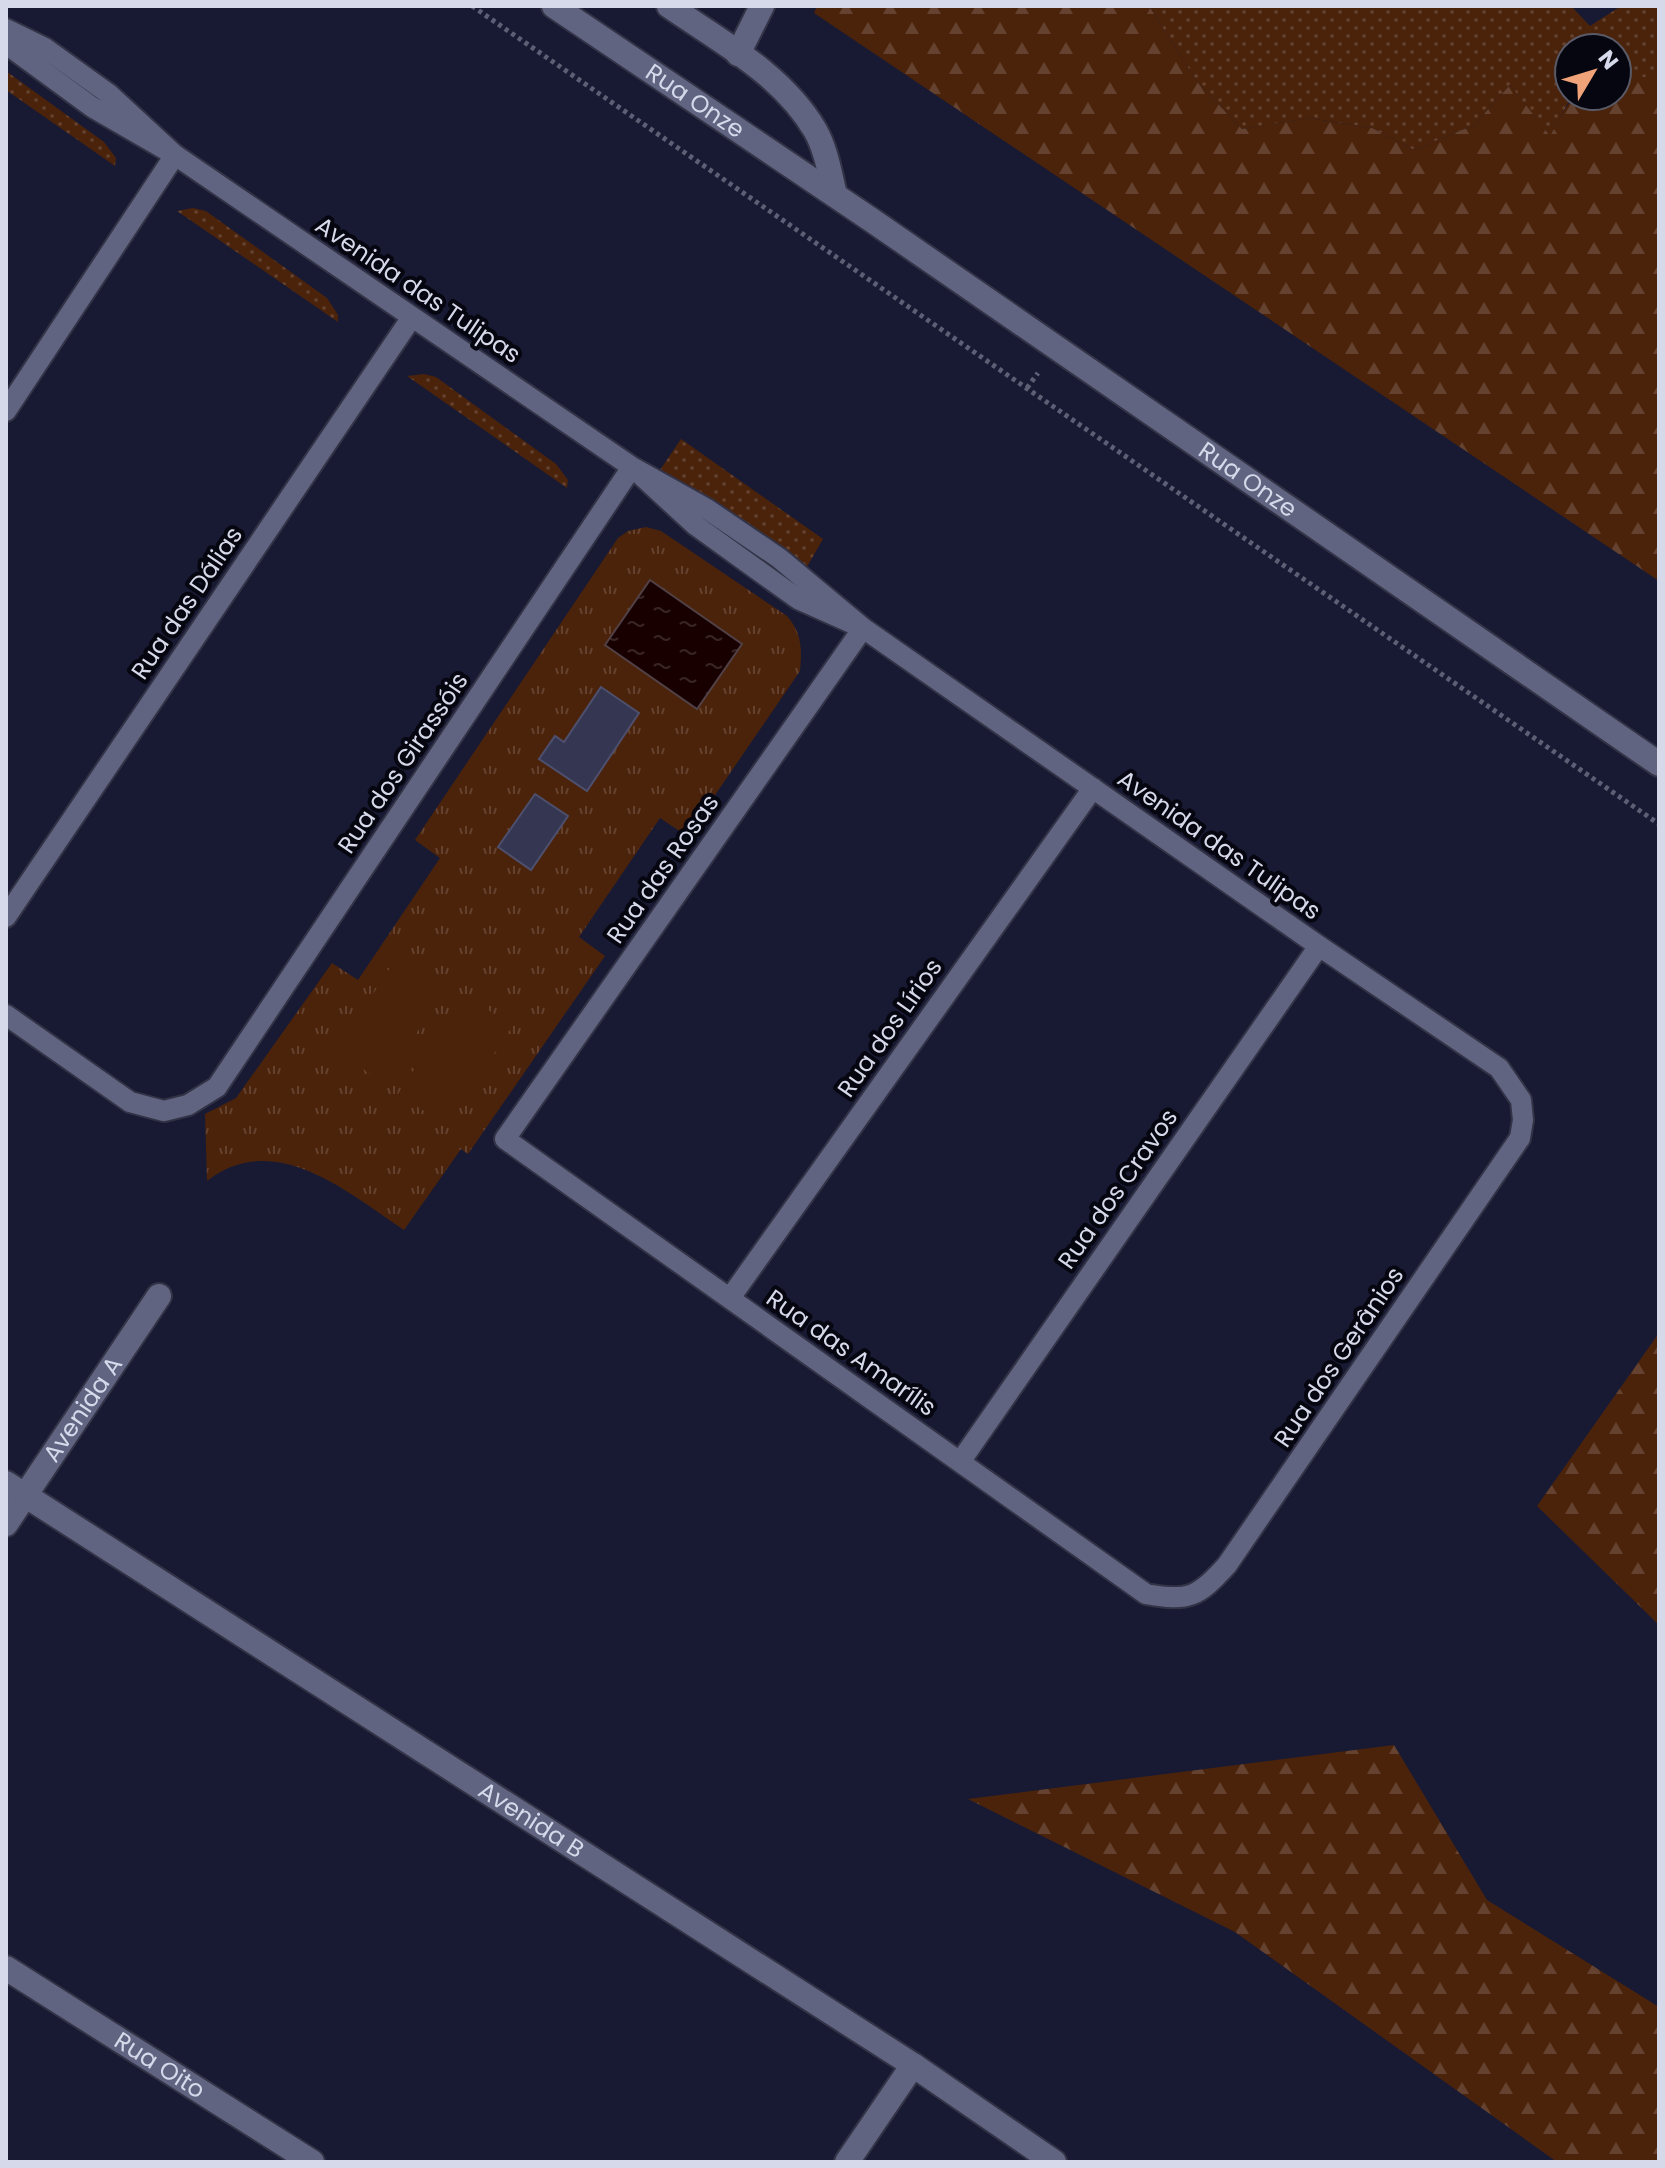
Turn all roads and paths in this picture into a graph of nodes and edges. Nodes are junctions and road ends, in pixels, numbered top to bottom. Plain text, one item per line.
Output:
1 (472, 6) edge
2 (554, 6) edge
3 (669, 6) edge
4 (762, 6) edge
5 (6, 29) edge
6 (6, 44) edge
7 (738, 54) junction
8 (175, 155) junction
9 (835, 195) junction
10 (412, 317) junction
11 (6, 411) edge
12 (632, 467) junction
13 (863, 628) junction
14 (1659, 764) edge
15 (1093, 788) junction
16 (1659, 824) edge
17 (6, 917) edge
18 (1319, 946) junction
19 (6, 1015) edge
20 (1523, 1120) joint
21 (505, 1139) joint
22 (159, 1296) dead end
23 (730, 1298) junction
24 (960, 1462) junction
25 (15, 1489) edge
26 (6, 1524) edge
27 (1172, 1599) joint
28 (6, 1968) edge
29 (913, 2065) junction
30 (312, 2162) edge
31 (847, 2162) edge
32 (1054, 2162) edge

1 - 16 path
2 - 9 street, Rua Onze
3 - 7 street
4 - 7 street
5 - 8 lane, Avenida das Tulipas
6 - 8 lane, Avenida das Tulipas
7 - 9 street
8 - 10 lane, Avenida das Tulipas
8 - 11 lane
9 - 14 street, Rua Onze
10 - 12 lane, Avenida das Tulipas
10 - 17 lane, Rua das Dálias
12 - 13 lane, Avenida das Tulipas
12 - 19 lane, Rua dos Girassóis
13 - 15 lane, Avenida das Tulipas
13 - 21 lane, Rua das Rosas
15 - 18 lane, Avenida das Tulipas
15 - 23 lane, Rua dos Lírios
18 - 20 lane, Avenida das Tulipas
18 - 24 lane, Rua dos Cravos
20 - 27 lane, Rua dos Gerânios
21 - 23 lane, Rua das Amarílis
22 - 25 street, Avenida A
23 - 24 lane, Rua das Amarílis
24 - 27 lane, Rua das Amarílis
25 - 26 street, Avenida A
25 - 29 street, Avenida B
28 - 30 street, Rua Oito
29 - 31 street
29 - 32 street, Avenida B

